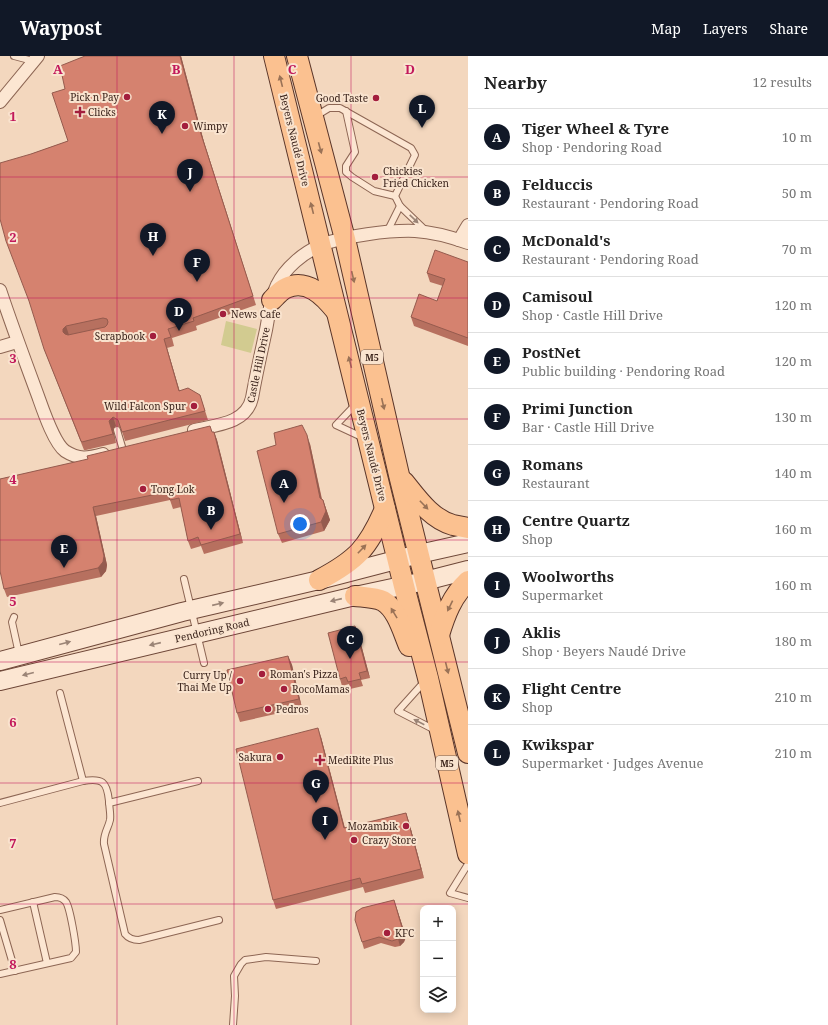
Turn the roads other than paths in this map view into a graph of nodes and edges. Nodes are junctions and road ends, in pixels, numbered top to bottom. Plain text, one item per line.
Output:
1 (14, 56) edge
2 (274, 56) edge
3 (297, 56) edge
4 (35, 59) edge
5 (0, 102) edge
6 (346, 111) junction
7 (313, 119) junction
8 (394, 196) junction
9 (400, 206) junction
10 (468, 225) edge
11 (387, 232) junction
12 (427, 232) junction
13 (345, 239) junction
14 (464, 242) edge
15 (321, 246) junction
16 (0, 290) edge
17 (272, 300) junction
18 (338, 314) junction
19 (17, 342) junction
20 (0, 347) edge
21 (359, 400) junction
22 (117, 430) edge
23 (183, 433) edge
24 (369, 440) junction
25 (136, 446) edge
26 (123, 450) junction
27 (399, 475) junction
28 (385, 509) junction
29 (468, 528) edge
30 (468, 543) edge
31 (419, 554) junction
32 (398, 560) junction
33 (468, 570) edge
34 (184, 579) dead end
35 (319, 580) junction
36 (425, 581) junction
37 (468, 581) edge
38 (404, 586) junction
39 (355, 596) junction
40 (192, 610) junction
41 (14, 617) dead end
42 (197, 634) junction
43 (439, 635) junction
44 (19, 656) junction
45 (0, 661) edge
46 (204, 663) dead end
47 (427, 675) junction
48 (0, 681) edge
49 (60, 693) dead end
50 (440, 732) junction
51 (468, 753) edge
52 (83, 781) junction
53 (198, 781) dead end
54 (0, 803) edge
55 (109, 804) junction
56 (468, 854) edge
57 (468, 864) edge
58 (468, 898) edge
59 (32, 902) junction
60 (0, 910) edge
61 (0, 920) edge
62 (219, 920) dead end
63 (316, 961) dead end
64 (47, 963) junction
65 (15, 971) junction
66 (0, 974) edge
67 (233, 1025) edge

1 - 4 lane
15 -> 2 main road, Beyers Naudé Drive / M5
3 - 7 main road, M5
4 - 5 street
6 - 7 lane
6 - 8 lane
6 - 8 lane
7 -> 13 main road, M5
8 - 9 lane
9 - 11 lane
9 -> 12 lane
10 - 14 street
11 - 12 street, Castle Hill Drive
11 - 13 street, Castle Hill Drive
12 - 14 street, Castle Hill Drive
13 - 15 street, Castle Hill Drive
13 -> 27 main road, M5
15 - 17 street, Castle Hill Drive
15 - 18 main road, Beyers Naudé Drive / M5
16 - 19 street
17 - 18 main road
17 - 23 street, Castle Hill Drive
21 -> 18 main road, Beyers Naudé Drive / M5
19 - 20 street
19 - 26 street
21 - 24 main road, Beyers Naudé Drive / M5
21 - 24 lane
22 - 26 lane
24 - 28 main road, Beyers Naudé Drive / M5
25 - 26 street
27 -> 29 main road
27 - 31 main road, M5
28 - 32 main road, Beyers Naudé Drive / M5
35 -> 28 main road
30 - 31 main road
31 - 32 main road
31 - 36 main road, M5
32 - 35 main road
32 - 38 main road, Beyers Naudé Drive / M5
33 - 36 main road, Pendoring Road
34 - 40 lane
40 -> 35 main road
36 - 38 main road, Pendoring Road
36 - 43 main road, M5
37 -> 43 main road
38 - 39 main road, Pendoring Road
38 - 47 main road, Beyers Naudé Drive / M5
39 -> 42 main road, Pendoring Road
47 -> 39 main road
40 - 42 lane
44 -> 40 main road
41 - 44 lane
42 - 46 lane
42 -> 48 main road, Pendoring Road
43 -> 51 main road, M5
44 - 45 main road
47 - 50 main road, Beyers Naudé Drive / M5
50 -> 47 lane
49 - 52 lane
56 -> 50 main road, Beyers Naudé Drive / M5
52 - 54 lane
52 - 55 lane
53 - 55 lane
55 - 62 lane
57 - 58 lane
59 - 60 lane
59 - 64 lane
59 - 64 lane
61 - 65 lane
63 - 67 lane
64 - 65 lane
65 - 66 lane

